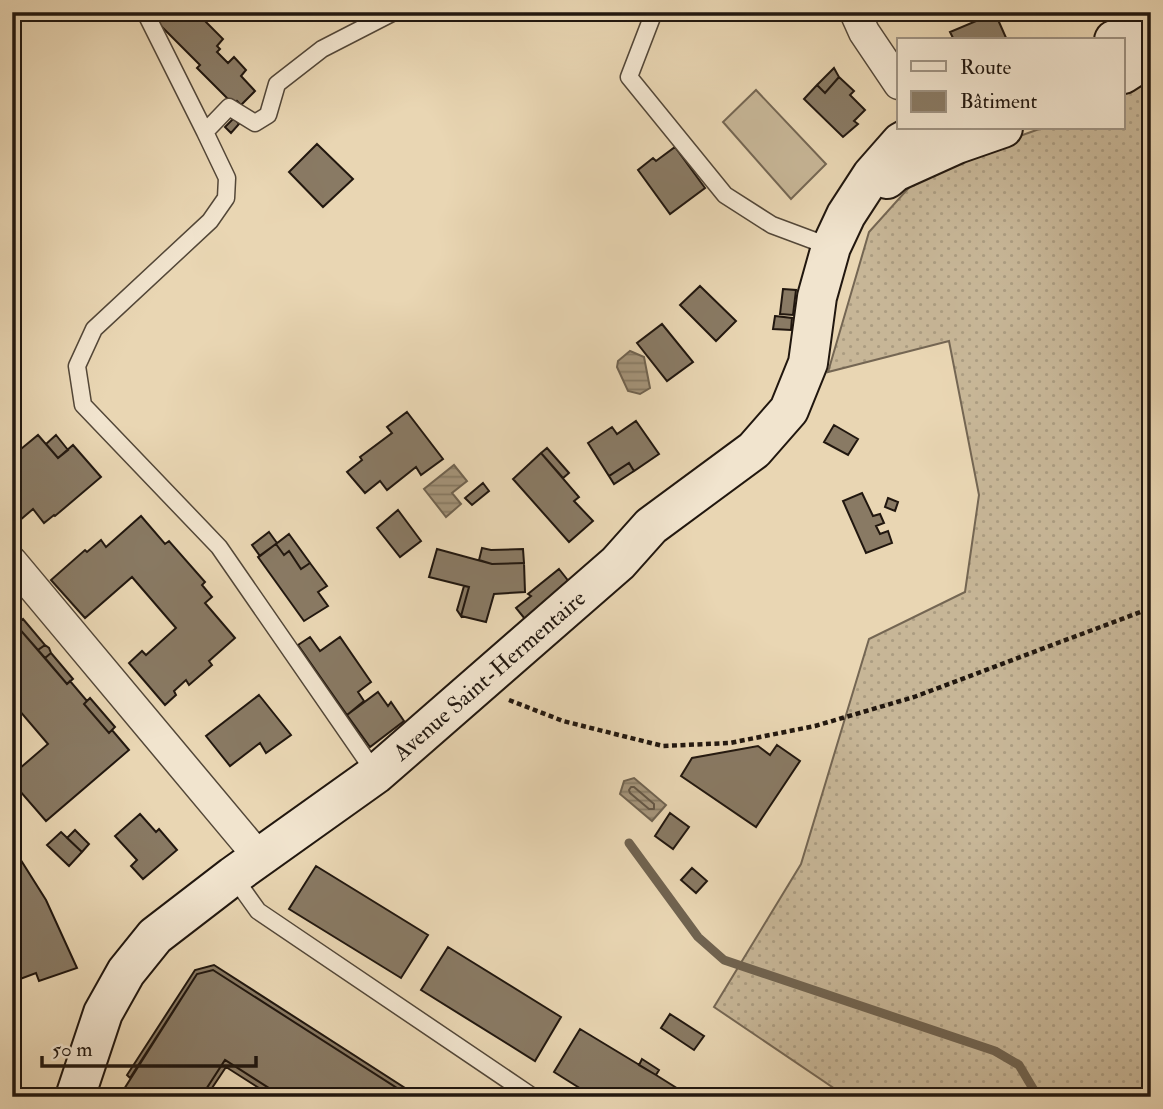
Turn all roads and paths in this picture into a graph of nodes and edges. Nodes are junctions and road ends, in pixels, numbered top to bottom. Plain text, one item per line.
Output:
1 (145, 12) edge
2 (394, 12) edge
3 (654, 12) edge
4 (855, 12) edge
5 (1151, 27) edge
6 (1120, 38) edge
7 (1151, 56) edge
8 (1124, 73) edge
9 (897, 81) edge
10 (979, 130) edge
11 (205, 132) junction
12 (943, 133) edge
13 (838, 231) junction
14 (12, 562) edge
15 (1151, 608) edge
16 (487, 676) junction
17 (376, 774) junction
18 (246, 867) junction
19 (75, 1097) edge
20 (533, 1097) edge

1 - 11 lane
2 - 11 lane
3 - 13 lane
4 - 9 street
5 - 6 street
7 - 8 street
10 - 12 street
11 - 17 lane
12 - 13 street
13 - 16 street, Avenue Saint-Hermentaire
14 - 18 street
15 - 16 path
16 - 17 street, Avenue Saint-Hermentaire
17 - 18 street, Avenue Saint-Hermentaire
18 - 19 street, Avenue Saint-Hermentaire
18 - 20 lane

